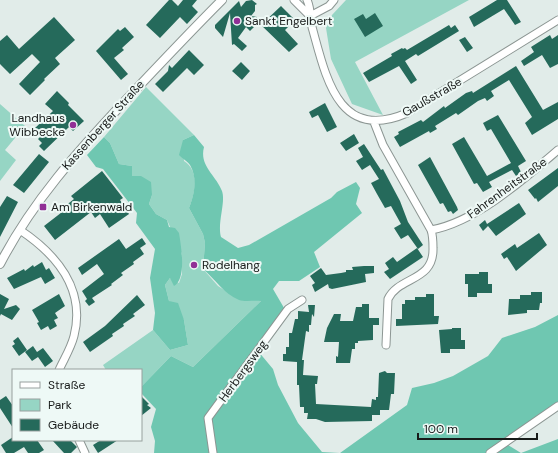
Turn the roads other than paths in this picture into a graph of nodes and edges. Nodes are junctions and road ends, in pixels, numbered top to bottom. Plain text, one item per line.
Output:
1 (222, 0) edge
2 (294, 0) edge
3 (307, 0) edge
4 (334, 0) edge
5 (310, 16) junction
6 (558, 20) edge
7 (374, 122) junction
8 (558, 150) edge
9 (20, 230) junction
10 (431, 230) junction
11 (0, 264) edge
12 (302, 300) dead end
13 (386, 345) dead end
14 (59, 369) edge
15 (558, 406) edge
16 (79, 441) edge
17 (85, 453) edge
18 (213, 453) edge
19 (490, 453) edge

1 - 9 street, Kassenberger Straße
2 - 5 street
3 - 5 street
4 - 5 street
5 - 7 street
6 - 7 street, Gaußstraße
7 - 10 street
8 - 10 street, Fahrenheitstraße
9 - 11 street, Kassenberger Straße
9 - 14 street
10 - 13 street
12 - 18 street, Herbergsweg
15 - 19 street
16 - 17 street

